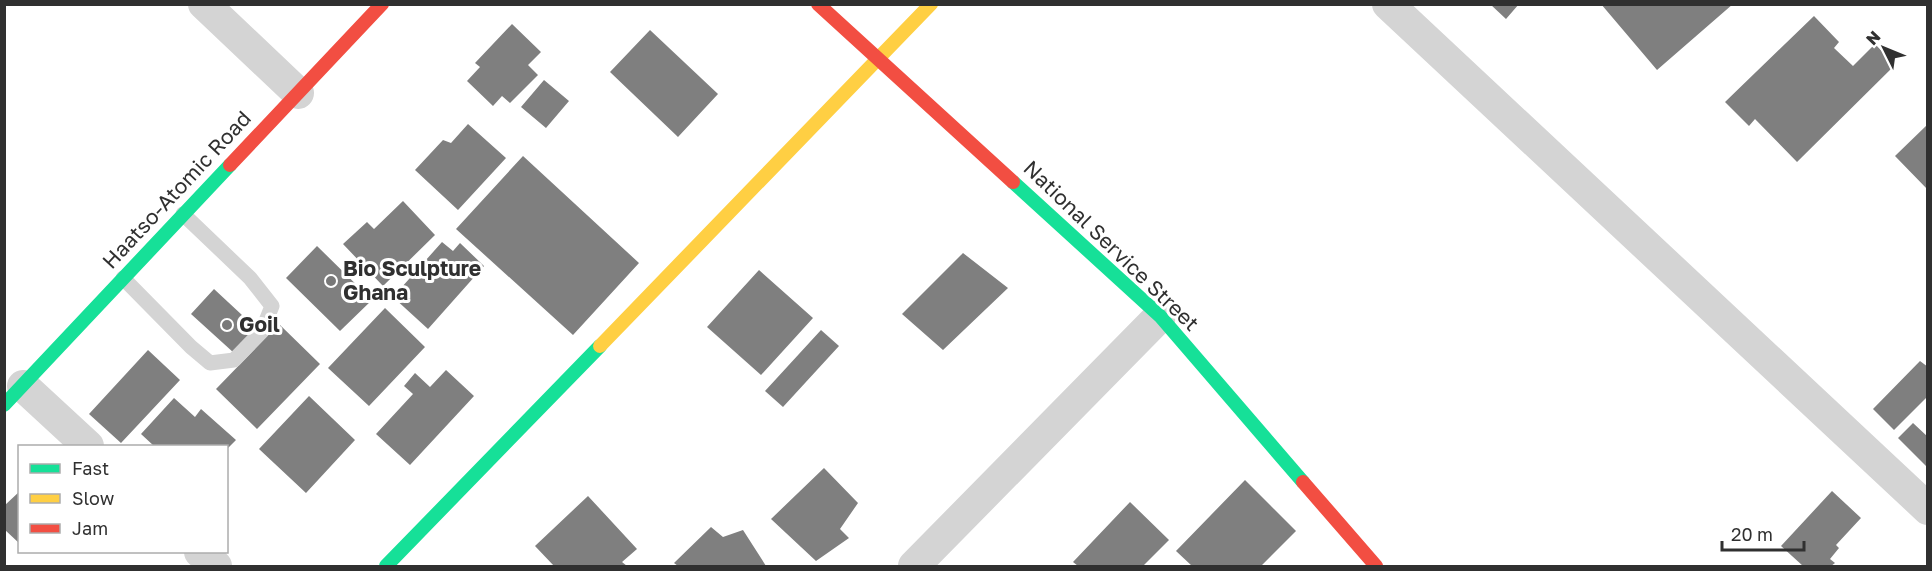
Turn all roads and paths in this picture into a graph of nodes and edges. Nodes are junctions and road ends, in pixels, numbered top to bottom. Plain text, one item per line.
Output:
1 (204, 4) edge
2 (382, 4) edge
3 (818, 4) edge
4 (931, 4) edge
5 (1388, 4) edge
6 (878, 59) junction
7 (298, 93) junction
8 (183, 214) junction
9 (123, 278) junction
10 (1160, 316) junction
11 (14, 395) edge
12 (85, 445) edge
13 (1928, 508) edge
14 (201, 553) edge
15 (216, 567) edge
16 (386, 567) edge
17 (914, 567) edge
18 (1376, 567) edge

1 - 7 street
2 - 7 street, Haatso-Atomic Road
3 - 6 street, National Service Street
4 - 6 street
5 - 13 street
6 - 10 street, National Service Street
6 - 16 street
7 - 8 street, Haatso-Atomic Road
8 - 9 street, Haatso-Atomic Road
8 - 9 lane
9 - 11 street, Haatso-Atomic Road
10 - 17 street
10 - 18 street, National Service Street
11 - 12 street
14 - 15 street

